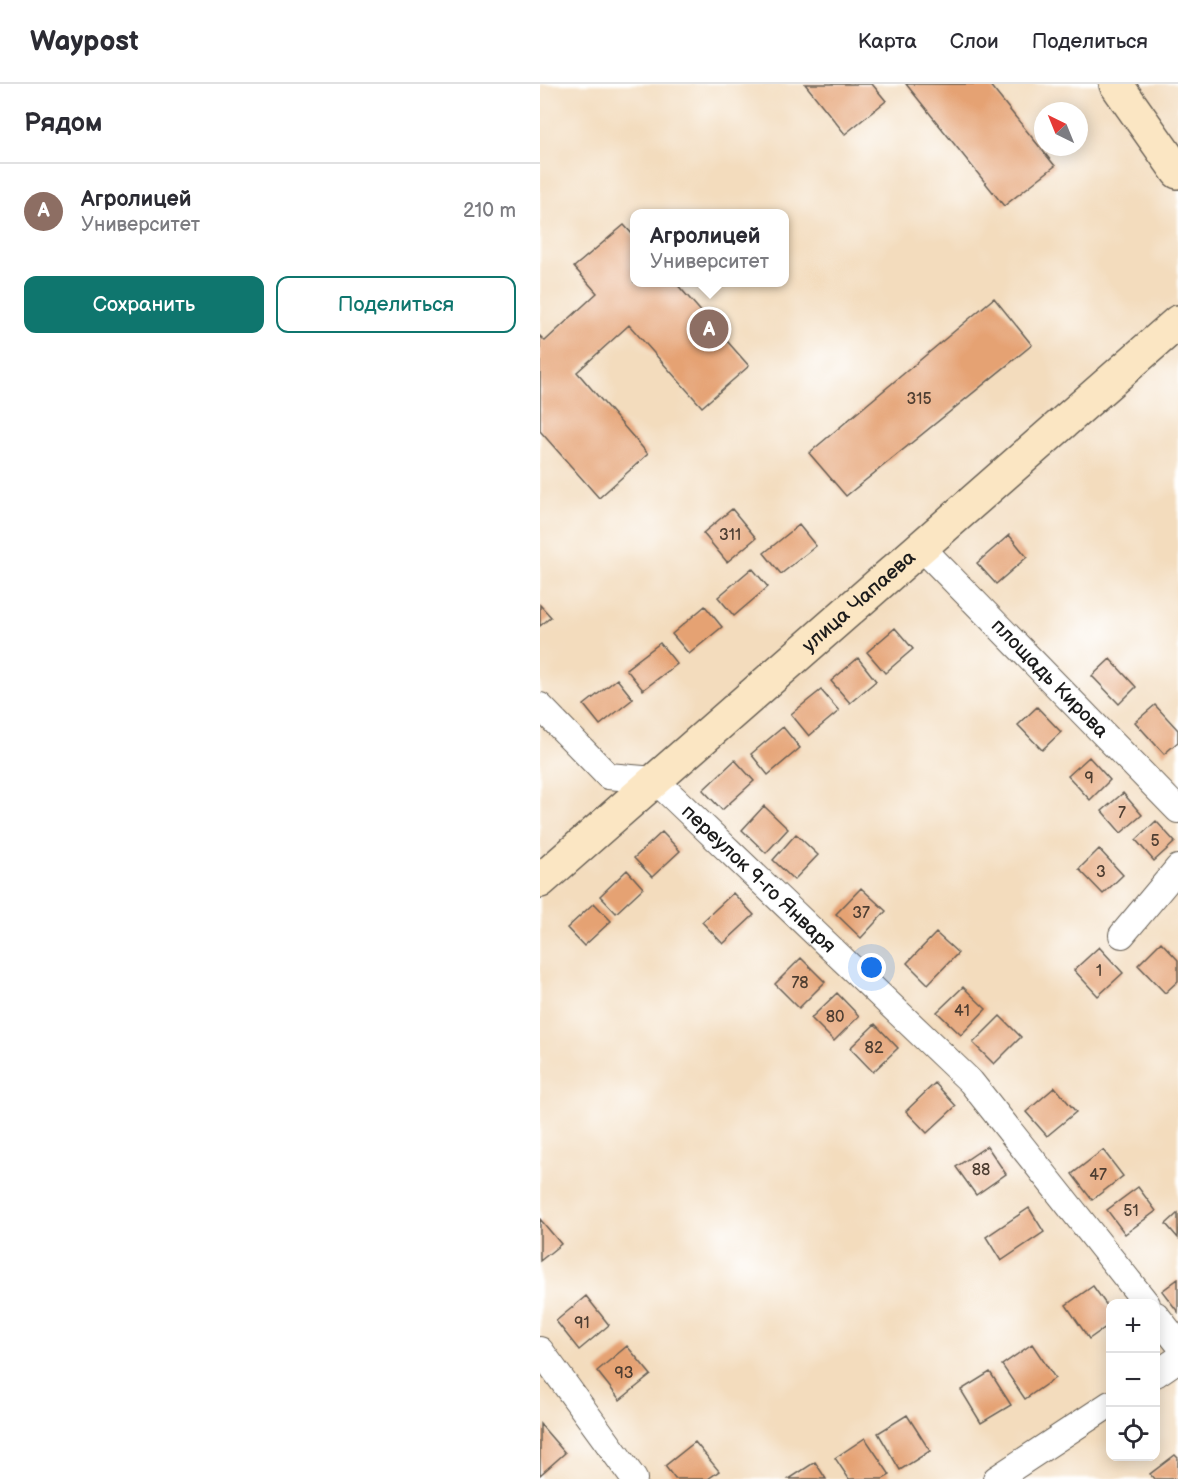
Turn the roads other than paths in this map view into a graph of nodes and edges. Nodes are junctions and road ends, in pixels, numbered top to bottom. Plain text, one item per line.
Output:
1 (1116, 84) edge
2 (1178, 172) edge
3 (1178, 322) edge
4 (921, 547) junction
5 (540, 706) edge
6 (655, 780) junction
7 (1178, 810) edge
8 (1178, 868) edge
9 (540, 881) edge
10 (1122, 935) dead end
11 (1143, 1299) edge
12 (1160, 1320) edge
13 (1178, 1343) edge
14 (540, 1350) edge
15 (1178, 1359) edge
16 (1160, 1371) edge
17 (1106, 1407) edge
18 (634, 1479) edge
19 (996, 1479) edge

1 - 2 main road
3 - 4 main road, улица Чапаева
4 - 6 main road, улица Чапаева
4 - 7 street, площадь Кирова
5 - 6 street
6 - 9 main road, улица Чапаева
6 - 11 street, переулок 9-го Января
8 - 10 street
12 - 13 street
14 - 18 street
15 - 16 street
17 - 19 street

